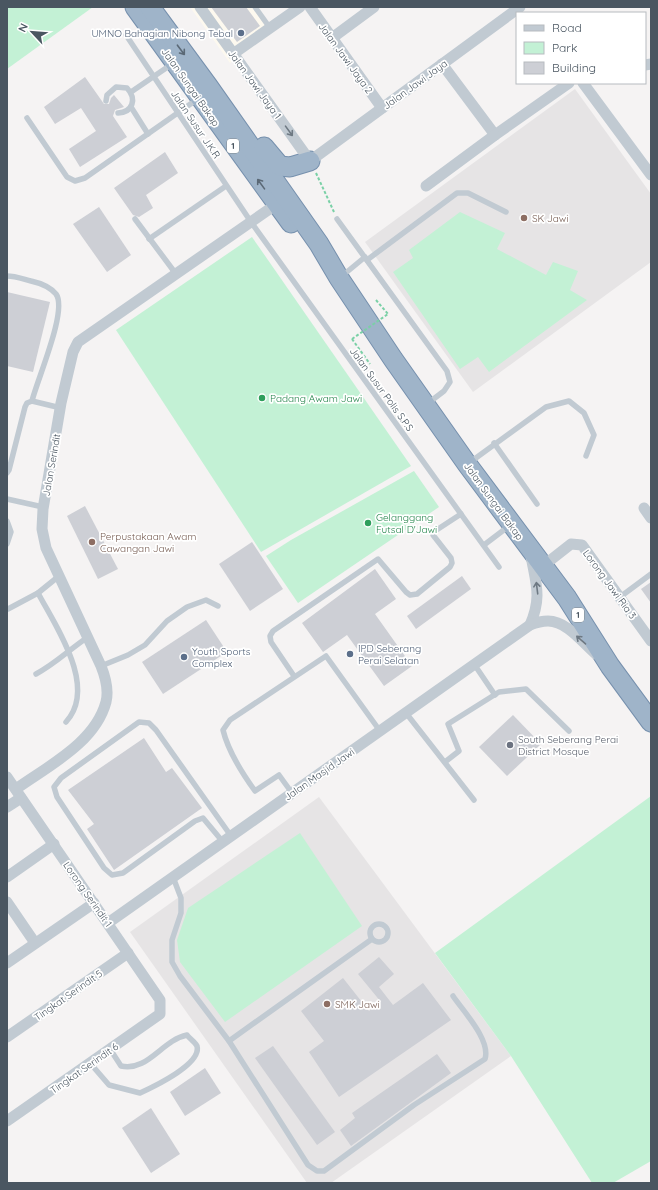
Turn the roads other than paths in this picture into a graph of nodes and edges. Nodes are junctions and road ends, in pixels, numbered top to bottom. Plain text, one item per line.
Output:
1 (135, 7) edge
2 (150, 7) edge
3 (200, 7) edge
4 (255, 7) edge
5 (300, 7) edge
6 (310, 7) edge
7 (374, 7) edge
8 (520, 7) edge
9 (270, 28) junction
10 (126, 35) dead end
11 (332, 38) junction
12 (233, 54) junction
13 (174, 63) junction
14 (442, 64) junction
15 (154, 77) junction
16 (568, 84) edge
17 (584, 84) edge
18 (131, 92) junction
19 (204, 92) junction
20 (106, 101) dead end
21 (131, 107) junction
22 (382, 108) junction
23 (118, 113) dead end
24 (178, 113) junction
25 (27, 118) dead end
26 (148, 134) junction
27 (495, 135) junction
28 (310, 161) junction
29 (651, 175) edge
30 (226, 186) junction
31 (426, 186) dead end
32 (281, 201) junction
33 (506, 212) dead end
34 (135, 219) dead end
35 (337, 219) road end
36 (251, 222) junction
37 (149, 239) junction
38 (319, 244) junction
39 (366, 259) junction
40 (176, 274) junction
41 (7, 276) edge
42 (339, 278) junction
43 (32, 401) junction
44 (425, 405) junction
45 (60, 408) junction
46 (494, 443) junction
47 (586, 456) dead end
48 (467, 464) junction
49 (7, 473) edge
50 (7, 499) edge
51 (537, 504) dead end
52 (43, 507) junction
53 (644, 508) dead end
54 (461, 514) junction
55 (651, 518) edge
56 (7, 521) edge
57 (511, 524) junction
58 (7, 544) edge
59 (484, 545) junction
60 (531, 551) junction
61 (543, 566) junction
62 (499, 567) dead end
63 (651, 574) edge
64 (59, 576) junction
65 (38, 593) junction
66 (620, 597) junction
67 (218, 606) dead end
68 (8, 609) dead end
69 (530, 625) junction
70 (88, 637) junction
71 (651, 641) edge
72 (69, 650) junction
73 (474, 664) junction
74 (101, 666) junction
75 (610, 666) junction
76 (36, 674) dead end
77 (294, 676) junction
78 (495, 695) junction
79 (406, 712) junction
80 (66, 722) dead end
81 (651, 722) edge
82 (380, 731) junction
83 (569, 731) dead end
84 (445, 762) junction
85 (7, 777) edge
86 (292, 793) junction
87 (18, 794) junction
88 (474, 800) dead end
89 (7, 808) edge
90 (227, 839) junction
91 (54, 844) junction
92 (7, 877) edge
93 (173, 877) junction
94 (7, 902) edge
95 (94, 903) junction
96 (108, 923) junction
97 (372, 939) dead end
98 (35, 943) junction
99 (128, 953) junction
100 (7, 963) edge
101 (453, 996) dead end
102 (160, 1014) joint
103 (7, 1037) edge
104 (229, 1041) junction
105 (110, 1049) junction
106 (90, 1063) junction
107 (7, 1121) edge

1 - 13 highway, Jalan Sungai Bakap / 1
2 -> 19 highway, Jalan Sungai Bakap / 1
3 - 12 street, Jalan Jawi Jaya 1
4 - 9 lane
5 - 9 street
6 - 11 street, Jalan Jawi Jaya 2
7 - 11 street
8 - 14 street, Jalan Jawi Jaya
9 - 12 street
10 - 15 lane, Jalan Susur J.K.R
11 - 22 street, Jalan Jawi Jaya 2
12 -> 28 street, Jalan Jawi Jaya 1
13 - 15 lane
13 - 19 highway, Jalan Sungai Bakap / 1
14 - 22 street, Jalan Jawi Jaya
14 - 27 street
15 - 18 lane
15 - 24 lane, Jalan Susur J.K.R
16 - 27 street
17 - 29 street
18 - 20 lane
18 - 21 lane
19 - 24 lane
19 - 28 highway
19 - 32 highway, Jalan Sungai Bakap / 1
21 - 23 lane
21 - 26 lane
22 - 28 street, Jalan Jawi Jaya
24 - 26 lane
24 - 30 lane, Jalan Susur J.K.R
25 - 26 lane
27 - 31 street
28 - 38 highway
30 - 36 lane, Jalan Susur J.K.R
30 - 37 lane
32 - 36 street, Jalan Serindit
32 - 38 highway, Jalan Sungai Bakap / 1
32 - 42 highway, Jalan Sungai Bakap / 1
33 - 39 lane
34 - 37 lane
35 - 39 lane
36 - 40 street, Jalan Serindit
36 - 54 lane, Jalan Susur Polis S.P.S
37 - 40 lane
38 - 42 highway, Jalan Sungai Bakap / 1
39 - 42 lane
39 - 44 lane
40 - 45 street, Jalan Serindit
41 - 43 lane
42 - 44 highway, Jalan Sungai Bakap / 1
43 - 45 lane
43 - 49 lane
44 - 48 highway, Jalan Sungai Bakap / 1
45 - 52 street, Jalan Serindit
46 - 47 lane
46 - 48 lane
46 - 51 lane
48 - 57 highway, Jalan Sungai Bakap / 1
50 - 52 lane
52 - 64 street, Jalan Serindit
53 - 55 street
54 - 59 lane, Jalan Susur Polis S.P.S
54 - 77 lane
56 - 58 lane
57 - 59 lane
57 - 60 highway, Jalan Sungai Bakap / 1
59 - 62 lane, Jalan Susur Polis S.P.S
60 - 61 highway, Jalan Sungai Bakap / 1
69 -> 60 street
61 - 66 street, Lorong Jawi Ria 3
61 - 75 highway, Jalan Sungai Bakap / 1
63 - 66 lane
64 - 65 lane
64 - 70 street, Jalan Serindit
65 - 68 lane
65 - 72 lane
66 - 71 street, Lorong Jawi Ria 3
67 - 74 lane
69 - 73 street, Jalan Masjid Jawi
75 -> 69 street, Jalan Masjid Jawi
70 - 72 lane
70 - 74 street, Jalan Serindit
72 - 76 lane
72 - 80 lane
73 - 78 lane
73 - 79 street, Jalan Masjid Jawi
74 - 87 street, Jalan Serindit
75 - 81 highway, Jalan Sungai Bakap / 1
77 - 82 lane
77 - 86 lane
78 - 83 lane
78 - 84 lane
79 - 82 street, Jalan Masjid Jawi
79 - 84 lane
82 - 86 street, Jalan Masjid Jawi
84 - 88 lane
85 - 87 street, Lorong Serindit 1
86 - 90 street, Jalan Masjid Jawi
87 - 89 street, Jalan Serindit
87 - 91 street, Lorong Serindit 1
90 - 90 lane
90 - 93 street, Jalan Masjid Jawi
91 - 92 street
91 - 95 street, Lorong Serindit 1
93 - 96 street, Jalan Masjid Jawi
93 - 104 lane
94 - 98 street
95 - 96 street, Lorong Serindit 1
95 - 98 street
96 - 99 street, Lorong Serindit 1
97 - 104 lane
98 - 100 street
99 - 102 street, Lorong Serindit 1
99 - 103 street, Tingkat Serindit 5
101 - 104 lane
102 - 105 street, Tingkat Serindit 6
105 - 106 street, Tingkat Serindit 6
105 - 106 lane
106 - 107 street, Tingkat Serindit 6

